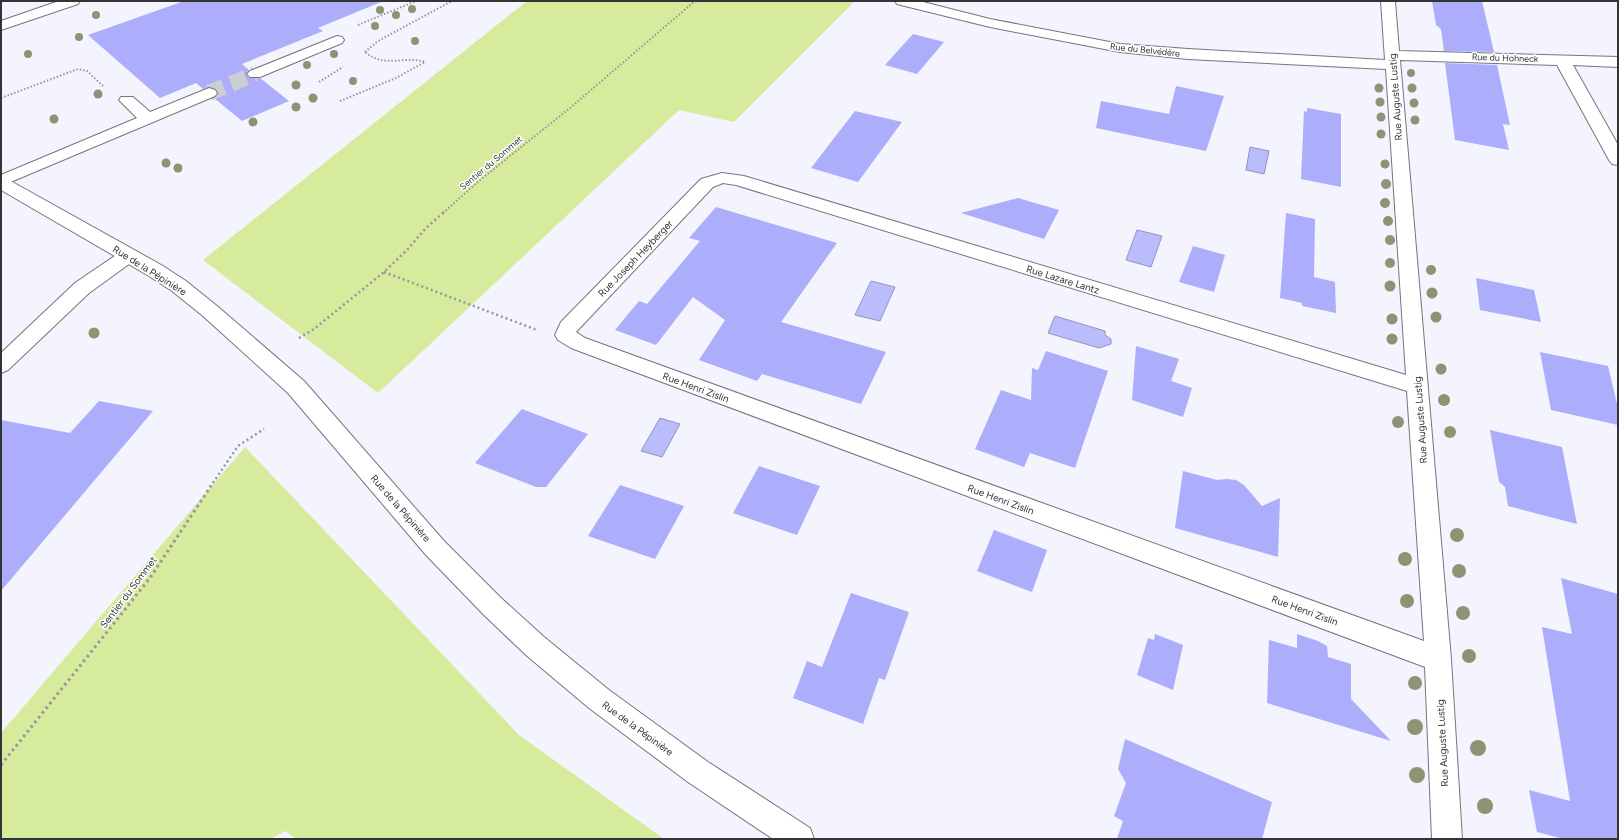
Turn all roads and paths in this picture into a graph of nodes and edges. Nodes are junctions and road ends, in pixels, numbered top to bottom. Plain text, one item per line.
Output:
1 (37, 1) edge
2 (72, 1) edge
3 (416, 1) edge
4 (452, 1) edge
5 (695, 1) edge
6 (902, 1) edge
7 (1388, 1) edge
8 (1, 13) edge
9 (1, 26) edge
10 (337, 40) joint
11 (365, 52) junction
12 (360, 55) dead end
13 (1392, 60) junction
14 (1562, 60) junction
15 (1618, 62) edge
16 (349, 63) dead end
17 (255, 74) tunnel mouth
18 (319, 82) dead end
19 (209, 93) tunnel mouth
20 (1, 98) edge
21 (127, 100) joint
22 (340, 101) dead end
23 (148, 119) junction
24 (1618, 160) edge
25 (1, 182) edge
26 (707, 183) joint
27 (130, 256) junction
28 (384, 272) junction
29 (565, 335) junction
30 (298, 338) dead end
31 (1, 365) edge
32 (1418, 386) junction
33 (264, 430) dead end
34 (1438, 659) junction
35 (1, 765) edge
36 (800, 839) edge
37 (1447, 839) edge

1 - 8 street
2 - 9 street
3 - 10 path
4 - 11 path
5 - 28 path, Sentier du Sommet
6 - 13 street, Rue du Belvédère
7 - 13 street, Rue Auguste Lustig
10 - 17 street
11 - 12 path
11 - 22 path
13 - 14 street, Rue du Hohneck
13 - 32 street, Rue Auguste Lustig
14 - 15 street, Rue du Hohneck
14 - 24 street
16 - 18 path
19 - 23 street
20 - 21 path
21 - 23 street
23 - 25 street
25 - 27 street, Rue de la Pépinière
26 - 29 street, Rue Joseph Heyberger
26 - 32 street, Rue Lazare Lantz
27 - 31 street
27 - 36 street, Rue de la Pépinière
28 - 29 path
28 - 30 path, Sentier du Sommet
29 - 34 street, Rue Henri Zislin
32 - 34 street, Rue Auguste Lustig
33 - 35 path, Sentier du Sommet
34 - 37 street, Rue Auguste Lustig

